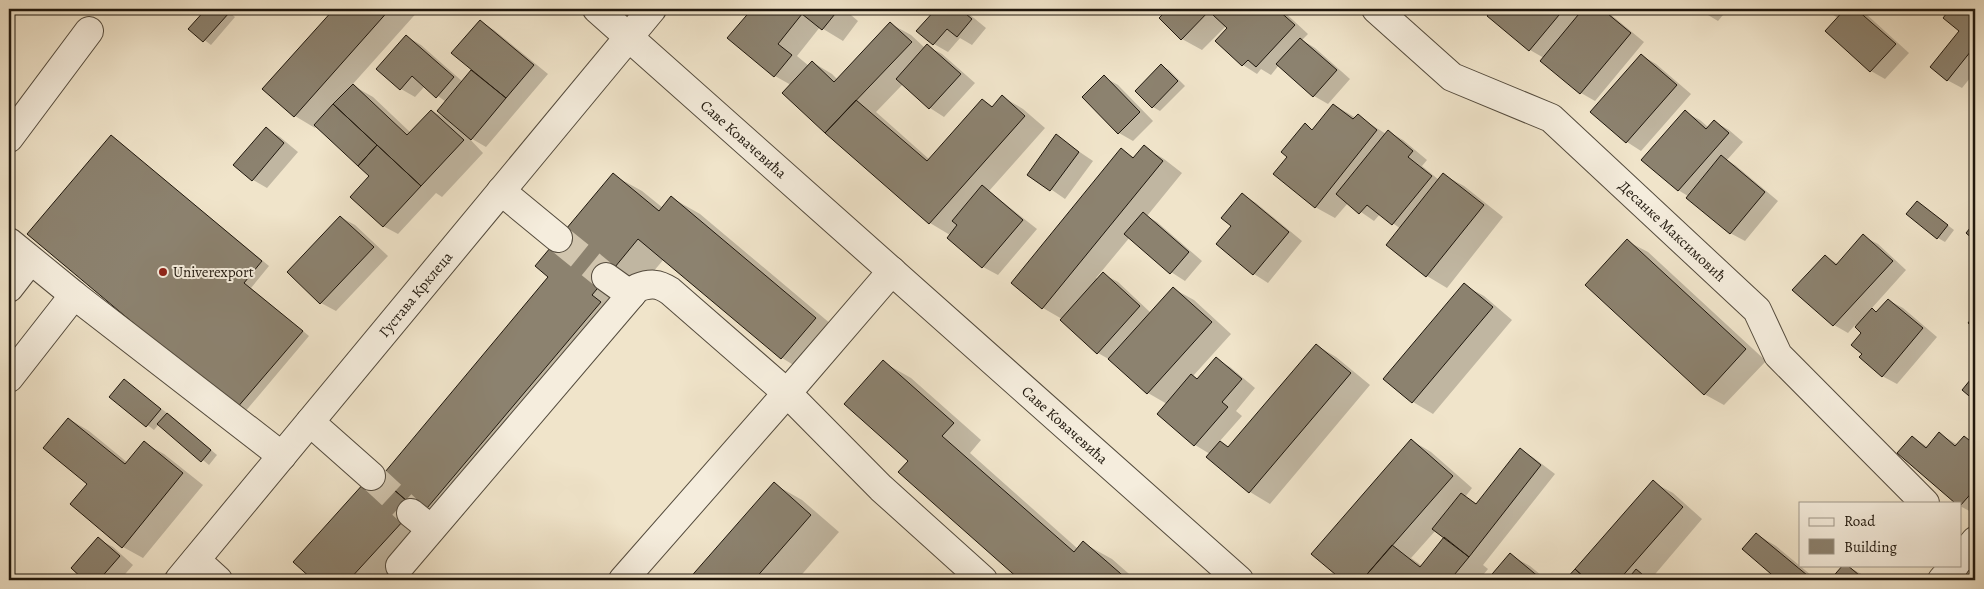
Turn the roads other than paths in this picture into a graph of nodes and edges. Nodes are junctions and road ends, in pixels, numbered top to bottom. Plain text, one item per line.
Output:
1 (597, 9) edge
2 (652, 9) edge
3 (1376, 9) edge
4 (89, 31) dead end
5 (629, 37) junction
6 (9, 138) edge
7 (501, 191) junction
8 (558, 238) tunnel mouth
9 (9, 242) edge
10 (30, 260) junction
11 (892, 271) junction
12 (606, 277) tunnel mouth
13 (9, 288) edge
14 (74, 295) junction
15 (631, 296) junction
16 (9, 378) edge
17 (787, 393) junction
18 (310, 422) junction
19 (282, 456) junction
20 (371, 476) tunnel mouth
21 (1924, 502) edge
22 (400, 566) dead end
23 (1952, 566) edge
24 (188, 570) edge
25 (218, 580) edge
26 (623, 580) edge
27 (983, 580) edge
28 (1239, 580) edge
29 (1942, 580) edge

1 - 5 street, Саве Ковачевића
2 - 5 street, Густава Крклеца
3 - 21 street, Десанке Максимовић
4 - 6 street
5 - 7 street, Густава Крклеца
5 - 11 street, Саве Ковачевића
7 - 8 street
7 - 18 street, Густава Крклеца
9 - 10 street
10 - 13 street
10 - 14 street
11 - 17 street
11 - 28 street, Саве Ковачевића
12 - 15 street
14 - 16 street
14 - 19 street
15 - 17 street
15 - 22 street
17 - 26 street
17 - 27 street
18 - 19 street, Густава Крклеца
18 - 20 street
19 - 24 street, Густава Крклеца
23 - 29 street
24 - 25 street

